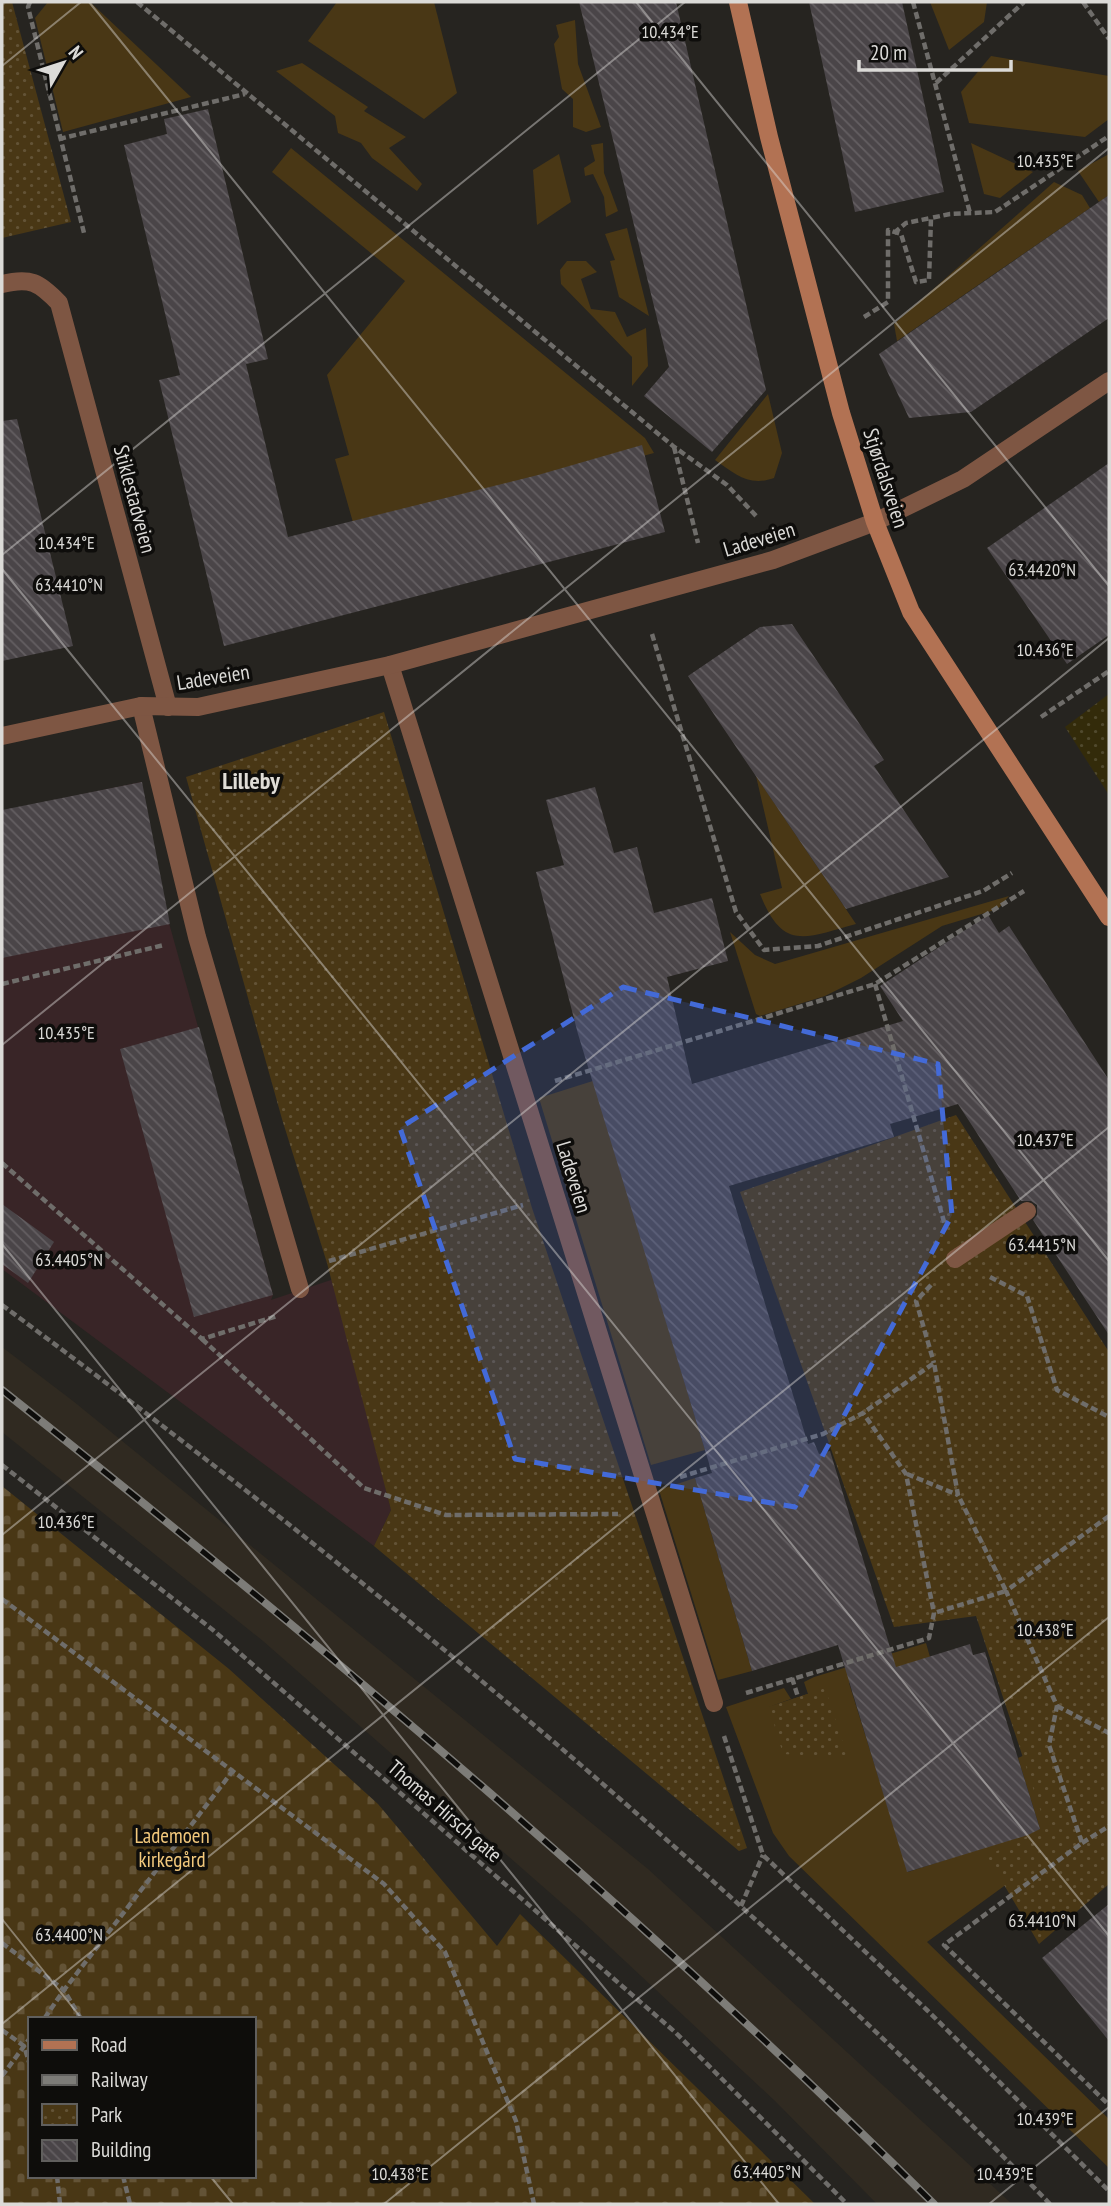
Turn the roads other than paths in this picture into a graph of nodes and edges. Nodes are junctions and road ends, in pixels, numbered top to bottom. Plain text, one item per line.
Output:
1 (738, 2) edge
2 (2, 284) edge
3 (1109, 381) edge
4 (875, 522) junction
5 (390, 665) junction
6 (141, 706) junction
7 (168, 707) junction
8 (2, 736) edge
9 (1109, 918) edge
10 (1027, 1211) dead end
11 (955, 1259) road end
12 (300, 1289) road end
13 (714, 1703) road end

1 - 4 street, Stjørdalsveien
2 - 7 street, Stiklestadveien
3 - 4 street, Ladeveien
4 - 5 street, Ladeveien
4 - 9 street, Stjørdalsveien
5 - 7 street, Ladeveien
5 - 13 street, Ladeveien
6 - 7 street, Ladeveien
6 - 8 street, Ladeveien
6 - 12 street
10 - 11 street

